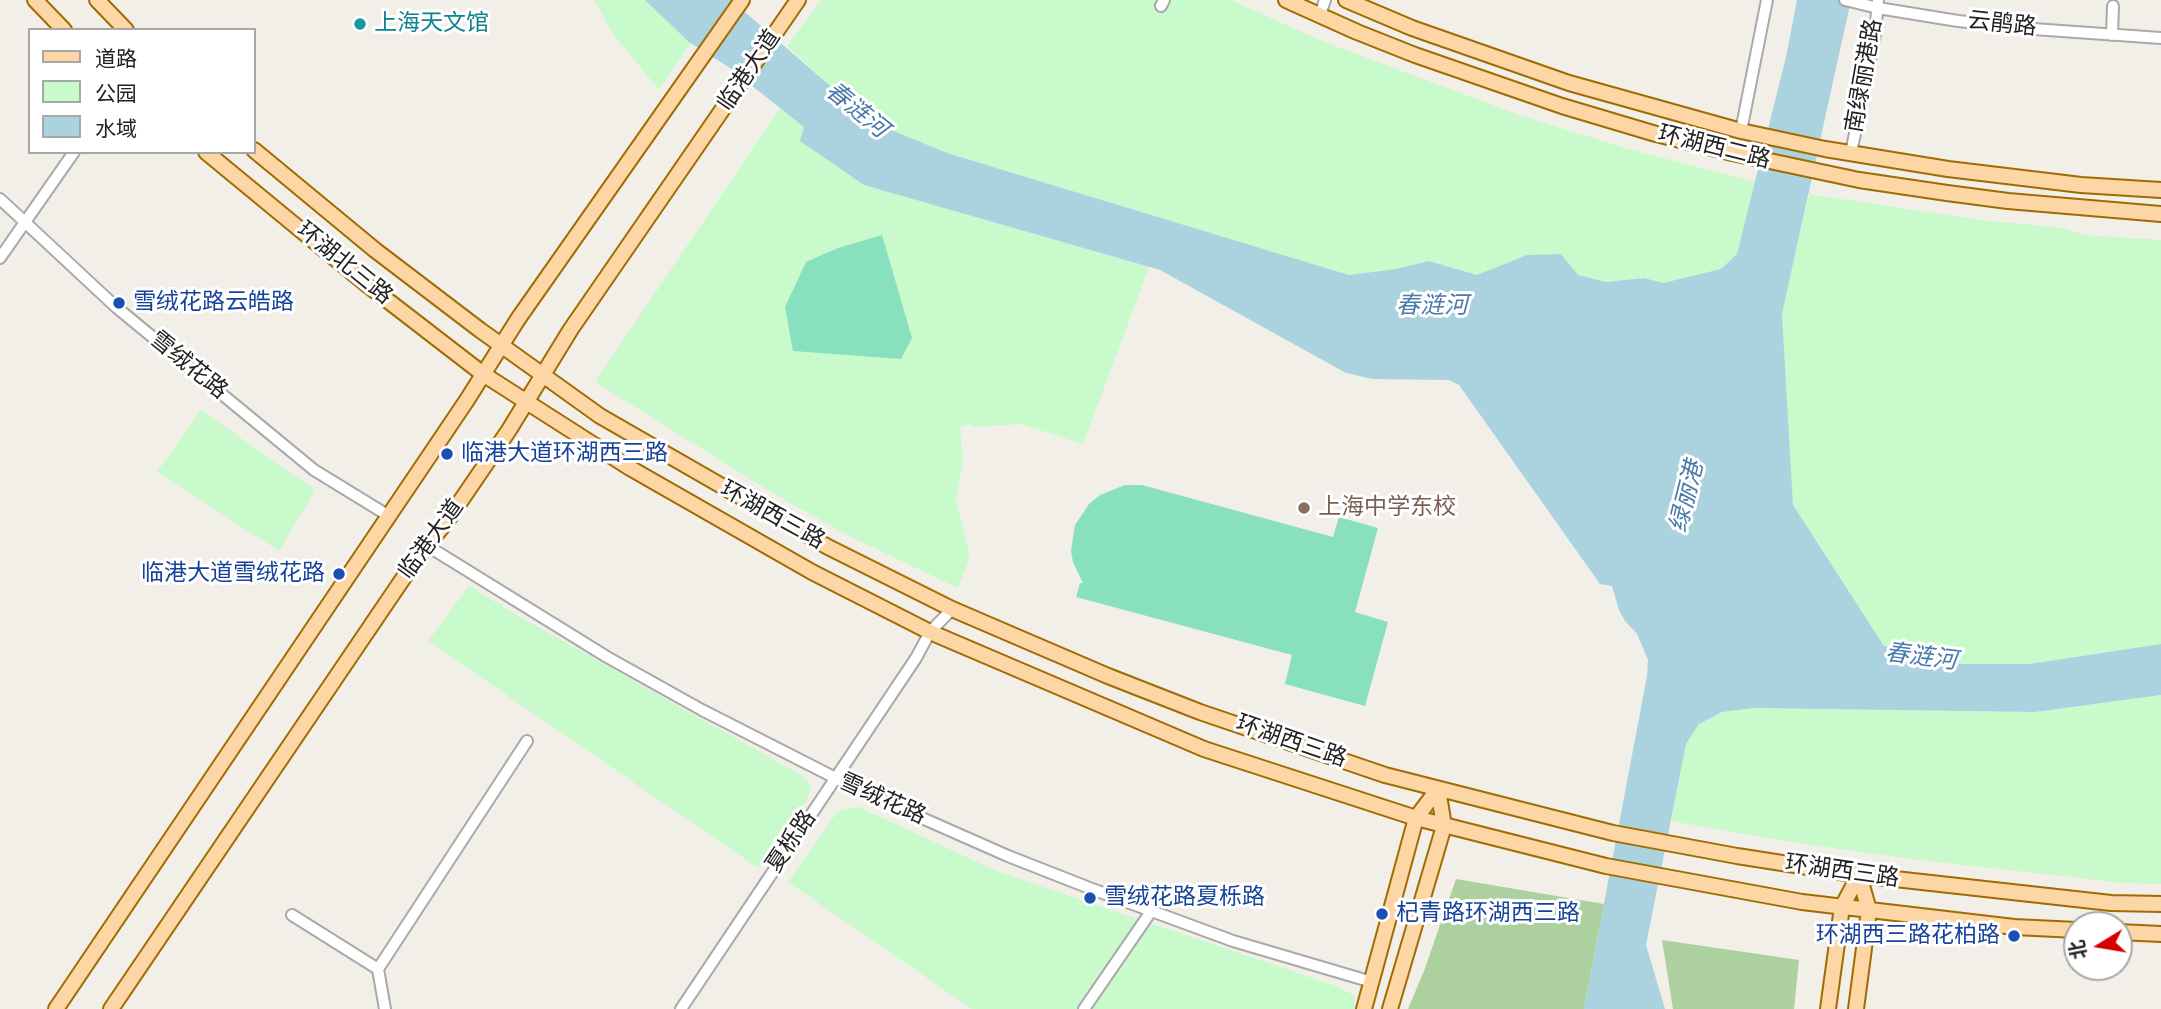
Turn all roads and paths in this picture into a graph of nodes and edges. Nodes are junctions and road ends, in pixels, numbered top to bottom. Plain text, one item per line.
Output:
1 (35, 0) edge
2 (97, 0) edge
3 (798, 0) edge
4 (1286, 0) edge
5 (1325, 0) edge
6 (1346, 0) edge
7 (1767, 0) edge
8 (1845, 0) edge
9 (740, 2) edge
10 (1878, 4) edge
11 (2113, 6) dead end
12 (1320, 15) junction
13 (62, 28) edge
14 (124, 28) edge
15 (2112, 35) junction
16 (2161, 38) edge
17 (1741, 131) junction
18 (256, 152) edge
19 (1851, 153) junction
20 (73, 154) edge
21 (208, 154) edge
22 (2161, 190) edge
23 (0, 199) edge
24 (2161, 214) edge
25 (24, 222) junction
26 (0, 258) edge
27 (500, 345) junction
28 (483, 374) junction
29 (543, 376) junction
30 (526, 402) junction
31 (389, 516) junction
32 (426, 545) junction
33 (952, 609) junction
34 (930, 632) junction
35 (527, 741) dead end
36 (835, 779) junction
37 (1438, 789) junction
38 (1416, 818) junction
39 (1444, 826) junction
40 (1859, 875) junction
41 (2161, 904) edge
42 (1842, 907) junction
43 (1152, 910) junction
44 (1869, 910) junction
45 (292, 915) dead end
46 (2063, 929) edge
47 (2133, 933) edge
48 (2161, 934) edge
49 (378, 969) junction
50 (1372, 982) junction
51 (56, 1009) edge
52 (111, 1009) edge
53 (385, 1009) edge
54 (681, 1009) edge
55 (1084, 1009) edge
56 (1364, 1009) edge
57 (1390, 1009) edge
58 (1828, 1009) edge
59 (1856, 1009) edge

1 - 13 main road
2 - 14 main road
3 - 29 main road, 临港大道
4 - 12 main road, 环湖西二路
5 - 12 street
6 - 17 main road, 环湖西二路
7 - 17 street
8 - 10 street, 云鹃路
9 - 27 main road, 临港大道
10 - 15 street, 云鹃路
10 - 19 street, 南绿丽港路
11 - 15 street
12 - 24 main road, 环湖西二路
15 - 16 street, 云鹃路
17 - 19 main road, 环湖西二路
18 - 27 main road, 环湖北三路
19 - 22 main road, 环湖西二路
20 - 25 street
21 - 28 main road, 环湖北三路
23 - 25 street, 雪绒花路
25 - 26 street
25 - 31 street, 雪绒花路
27 - 28 main road, 临港大道
27 - 29 main road, 环湖西三路
28 - 30 main road, 环湖西三路
28 - 31 main road, 临港大道
29 - 30 main road, 临港大道
29 - 33 main road, 环湖西三路
30 - 32 main road, 临港大道
30 - 34 main road, 环湖西三路
31 - 51 main road, 临港大道
32 - 36 street, 雪绒花路
32 - 52 main road, 临港大道
33 - 34 street, 夏栎路
33 - 37 main road, 环湖西三路
34 - 36 street, 夏栎路
34 - 38 main road, 环湖西三路
35 - 49 street
36 - 43 street, 雪绒花路
36 - 54 street, 夏栎路
37 - 38 main road
37 - 39 main road
37 - 40 main road, 环湖西三路
38 - 39 main road, 环湖西三路
38 - 50 main road
39 - 42 main road, 环湖西三路
39 - 57 main road
40 - 41 main road, 环湖西三路
40 - 42 main road
40 - 44 main road
42 - 44 main road, 环湖西三路
42 - 58 main road
43 - 50 street, 雪绒花路
43 - 55 street
44 - 46 main road, 环湖西三路
44 - 59 main road
45 - 49 street
47 - 48 main road
49 - 53 street
50 - 56 main road

